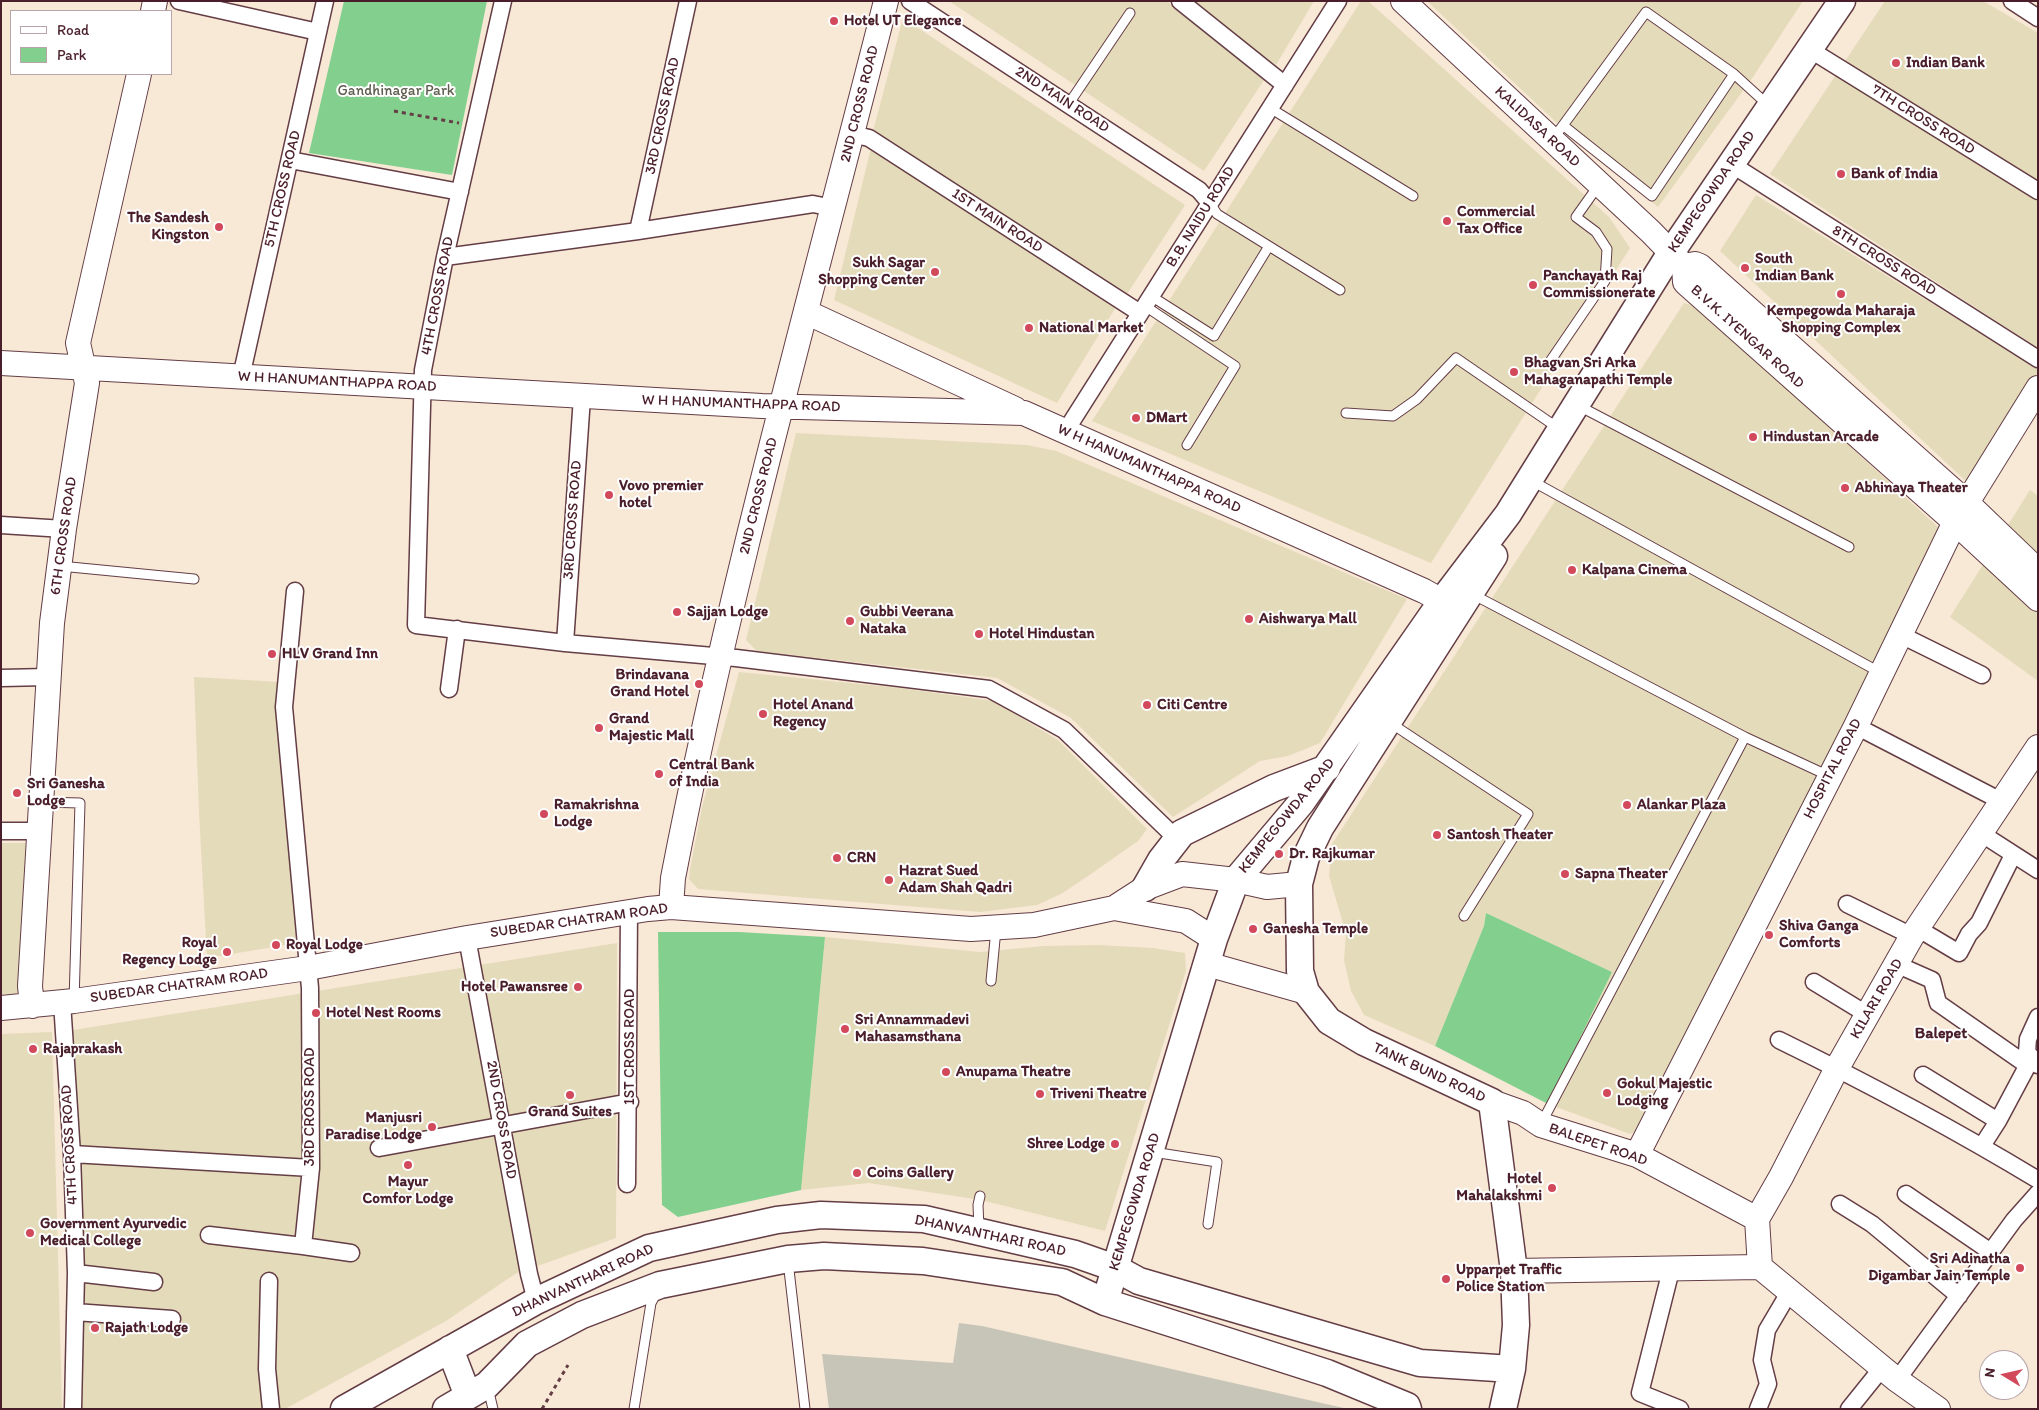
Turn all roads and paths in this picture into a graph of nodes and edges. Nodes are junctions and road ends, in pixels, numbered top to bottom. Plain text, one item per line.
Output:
1 (179, 1) edge
2 (325, 1) edge
3 (503, 1) edge
4 (688, 1) edge
5 (886, 1) edge
6 (910, 1) edge
7 (1180, 1) edge
8 (1338, 1) edge
9 (1403, 1) edge
10 (1842, 1) edge
11 (2012, 1) edge
12 (1130, 13) dead end
13 (2038, 18) edge
14 (318, 32) junction
15 (1809, 49) junction
16 (1734, 74) junction
17 (139, 75) edge
18 (1285, 85) junction
19 (1068, 105) junction
20 (1770, 107) junction
21 (1270, 108) junction
22 (394, 111) dead end
23 (475, 126) junction
24 (852, 134) junction
25 (1558, 134) junction
26 (290, 160) junction
27 (1731, 164) junction
28 (1598, 186) junction
29 (2038, 191) edge
30 (460, 192) junction
31 (1412, 196) dead end
32 (1210, 203) junction
33 (833, 208) junction
34 (638, 232) junction
35 (1268, 246) junction
36 (445, 257) junction
37 (1677, 260) junction
38 (1340, 290) dead end
39 (1145, 305) junction
40 (806, 312) junction
41 (2038, 359) edge
42 (1551, 360) dead end
43 (1, 363) edge
44 (83, 367) junction
45 (241, 377) junction
46 (422, 386) junction
47 (2038, 388) edge
48 (582, 397) junction
49 (1576, 404) junction
50 (781, 407) junction
51 (1024, 413) junction
52 (1346, 413) dead end
53 (1560, 430) junction
54 (1065, 432) junction
55 (1187, 445) dead end
56 (1529, 480) junction
57 (1961, 512) junction
58 (1508, 514) junction
59 (1, 525) edge
60 (64, 529) junction
61 (1849, 547) dead end
62 (59, 566) junction
63 (2038, 571) edge
64 (194, 579) dead end
65 (295, 591) dead end
66 (1472, 594) junction
67 (2038, 599) edge
68 (1442, 601) junction
69 (457, 629) junction
70 (1901, 635) junction
71 (565, 643) junction
72 (719, 657) junction
73 (1881, 673) junction
74 (1982, 675) dead end
75 (48, 677) junction
76 (1, 678) edge
77 (449, 689) dead end
78 (1389, 722) junction
79 (1856, 726) junction
80 (1746, 737) junction
81 (2038, 747) edge
82 (1326, 768) junction
83 (1829, 776) junction
84 (42, 802) junction
85 (2003, 802) junction
86 (1, 831) edge
87 (39, 831) junction
88 (1982, 834) junction
89 (1176, 838) junction
90 (2013, 855) junction
91 (2038, 870) edge
92 (1236, 880) junction
93 (1299, 884) junction
94 (1145, 888) junction
95 (1847, 904) dead end
96 (671, 907) junction
97 (1114, 908) junction
98 (629, 911) junction
99 (1464, 916) dead end
100 (996, 929) junction
101 (1915, 932) junction
102 (467, 938) junction
103 (1210, 951) junction
104 (1898, 965) junction
105 (308, 968) junction
106 (990, 981) dead end
107 (1814, 982) dead end
108 (1306, 992) junction
109 (68, 1002) junction
110 (32, 1006) junction
111 (1, 1008) edge
112 (1868, 1015) junction
113 (2038, 1017) edge
114 (1779, 1040) dead end
115 (2032, 1063) edge
116 (1837, 1068) junction
117 (1922, 1075) dead end
118 (630, 1102) junction
119 (1492, 1102) junction
120 (1998, 1121) junction
121 (503, 1125) junction
122 (1540, 1125) junction
123 (1982, 1146) junction
124 (378, 1148) dead end
125 (1150, 1152) junction
126 (72, 1154) junction
127 (1637, 1155) junction
128 (311, 1168) junction
129 (2038, 1180) edge
130 (628, 1184) dead end
131 (2038, 1193) edge
132 (1906, 1194) dead end
133 (980, 1196) dead end
134 (1840, 1204) dead end
135 (1756, 1219) junction
136 (1208, 1224) dead end
137 (979, 1232) junction
138 (209, 1235) dead end
139 (303, 1246) junction
140 (1991, 1252) junction
141 (351, 1254) dead end
142 (788, 1259) junction
143 (1760, 1267) junction
144 (1115, 1268) junction
145 (1670, 1270) junction
146 (1514, 1271) junction
147 (76, 1273) junction
148 (269, 1281) dead end
149 (154, 1282) dead end
150 (660, 1285) junction
151 (1790, 1291) junction
152 (1959, 1296) junction
153 (536, 1301) junction
154 (1105, 1302) junction
155 (75, 1312) junction
156 (172, 1319) dead end
157 (1339, 1341) junction
158 (450, 1349) junction
159 (568, 1366) dead end
160 (1512, 1369) junction
161 (1327, 1373) junction
162 (1889, 1374) junction
163 (467, 1402) edge
164 (73, 1409) edge
165 (271, 1409) edge
166 (344, 1409) edge
167 (542, 1409) edge
168 (634, 1409) edge
169 (805, 1409) edge
170 (1408, 1409) edge
171 (1502, 1409) edge
172 (1680, 1409) edge
173 (1758, 1409) edge
174 (1850, 1409) edge
175 (1938, 1409) edge

1 - 14 street
2 - 14 street, 5TH CROSS ROAD
3 - 23 street, 4TH CROSS ROAD
4 - 34 street, 3RD CROSS ROAD
5 - 24 street, 2ND CROSS ROAD
6 - 19 street, 2ND MAIN ROAD
7 - 18 street
8 - 18 street, B.B. NAIDU ROAD
9 - 25 street, KALIDASA ROAD
10 - 15 main road, KEMPEGOWDA ROAD
11 - 13 street
12 - 19 lane
14 - 26 street, 5TH CROSS ROAD
15 - 20 main road, KEMPEGOWDA ROAD
15 - 29 street, 7TH CROSS ROAD
16 - 20 lane
16 - 25 lane
16 - 25 lane
17 - 44 street, 6TH CROSS ROAD
18 - 21 street, B.B. NAIDU ROAD
19 - 32 street, 2ND MAIN ROAD
20 - 27 main road, KEMPEGOWDA ROAD
21 - 31 lane
21 - 32 street, B.B. NAIDU ROAD
22 - 23 path
23 - 30 street, 4TH CROSS ROAD
24 - 33 street, 2ND CROSS ROAD
24 - 39 street, 1ST MAIN ROAD
25 - 28 street, KALIDASA ROAD
26 - 30 street
26 - 45 street, 5TH CROSS ROAD
27 - 37 main road, KEMPEGOWDA ROAD
27 - 41 street, 8TH CROSS ROAD
28 - 37 street, KALIDASA ROAD
28 - 42 lane
30 - 36 street, 4TH CROSS ROAD
32 - 35 lane
32 - 39 street, B.B. NAIDU ROAD
33 - 34 street
33 - 40 street, 2ND CROSS ROAD
34 - 36 street
35 - 38 lane
35 - 39 lane
36 - 46 street, 4TH CROSS ROAD
37 - 49 main road, KEMPEGOWDA ROAD
37 - 57 street, B.V.K. IYENGAR ROAD
39 - 54 street, B.B. NAIDU ROAD
39 - 55 lane
40 - 50 street, 2ND CROSS ROAD
40 - 51 street
43 - 44 street, W H HANUMANTHAPPA ROAD
44 - 45 street, W H HANUMANTHAPPA ROAD
44 - 60 street, 6TH CROSS ROAD
45 - 46 street, W H HANUMANTHAPPA ROAD
46 - 48 street, W H HANUMANTHAPPA ROAD
46 - 69 street, 4TH CROSS ROAD
47 - 57 street, HOSPITAL ROAD
48 - 50 street, W H HANUMANTHAPPA ROAD
48 - 71 street, 3RD CROSS ROAD
49 - 53 main road, KEMPEGOWDA ROAD
49 - 61 lane
50 - 51 street, W H HANUMANTHAPPA ROAD
50 - 72 street, 2ND CROSS ROAD
51 - 54 street, W H HANUMANTHAPPA ROAD
52 - 53 lane
53 - 56 main road, KEMPEGOWDA ROAD
54 - 68 street, W H HANUMANTHAPPA ROAD
56 - 58 main road, KEMPEGOWDA ROAD
56 - 73 lane
57 - 63 street, B.V.K. IYENGAR ROAD
57 - 67 street, B.V.K. IYENGAR ROAD
57 - 70 street, HOSPITAL ROAD
58 - 66 main road, KEMPEGOWDA ROAD
58 - 68 main road, KEMPEGOWDA ROAD
59 - 60 street
60 - 62 street, 6TH CROSS ROAD
62 - 64 lane
62 - 75 street, 6TH CROSS ROAD
65 - 105 street, 3RD CROSS ROAD
66 - 78 main road, KEMPEGOWDA ROAD
66 - 80 lane
68 - 82 main road, KEMPEGOWDA ROAD
69 - 71 street
69 - 77 street
70 - 73 street, HOSPITAL ROAD
70 - 74 street
71 - 72 street
72 - 89 street
72 - 96 street, 2ND CROSS ROAD
73 - 79 street, HOSPITAL ROAD
75 - 76 street
75 - 84 street, 6TH CROSS ROAD
78 - 93 main road, KEMPEGOWDA ROAD
78 - 99 lane
79 - 83 street, HOSPITAL ROAD
79 - 85 street
80 - 83 lane
80 - 122 lane
81 - 85 street, KILARI ROAD
82 - 89 main road
82 - 92 main road, KEMPEGOWDA ROAD
83 - 127 street, HOSPITAL ROAD
84 - 87 street, 6TH CROSS ROAD
84 - 109 lane
85 - 88 street, KILARI ROAD
86 - 87 street
87 - 110 street, 6TH CROSS ROAD
88 - 90 street
88 - 101 street, KILARI ROAD
89 - 94 main road
90 - 91 street
90 - 101 street
92 - 93 street, SUBEDAR CHATRAM ROAD
92 - 94 street, SUBEDAR CHATRAM ROAD
92 - 103 main road, KEMPEGOWDA ROAD
93 - 108 main road, TANK BUND ROAD
94 - 97 street, SUBEDAR CHATRAM ROAD
95 - 101 street
96 - 98 street, SUBEDAR CHATRAM ROAD
96 - 100 street, SUBEDAR CHATRAM ROAD
97 - 100 street, SUBEDAR CHATRAM ROAD
97 - 103 street
98 - 102 street, SUBEDAR CHATRAM ROAD
98 - 118 street, 1ST CROSS ROAD
100 - 106 lane
101 - 104 street, KILARI ROAD
102 - 105 street, SUBEDAR CHATRAM ROAD
102 - 121 street, 2ND CROSS ROAD
103 - 108 street
103 - 125 main road, KEMPEGOWDA ROAD
104 - 112 street, KILARI ROAD
104 - 115 street
105 - 109 street, SUBEDAR CHATRAM ROAD
105 - 128 street, 3RD CROSS ROAD
107 - 112 street
108 - 119 main road, TANK BUND ROAD
109 - 110 street, SUBEDAR CHATRAM ROAD
109 - 126 street, 4TH CROSS ROAD
110 - 111 street, SUBEDAR CHATRAM ROAD
112 - 116 street, KILARI ROAD
113 - 115 street
114 - 116 street
115 - 120 street
116 - 123 street
116 - 135 street, KILARI ROAD
117 - 120 street
118 - 121 street
118 - 130 street, 1ST CROSS ROAD
119 - 122 street, BALEPET ROAD
119 - 146 main road, TANK BUND ROAD
120 - 123 street
121 - 124 street
121 - 153 street, 2ND CROSS ROAD
122 - 127 street, BALEPET ROAD
123 - 129 street
125 - 136 lane
125 - 144 main road, KEMPEGOWDA ROAD
126 - 128 street
126 - 147 street, 4TH CROSS ROAD
127 - 135 street, BALEPET ROAD
128 - 139 street, 3RD CROSS ROAD
131 - 140 street
132 - 140 street
133 - 137 lane
134 - 152 street
135 - 143 street
137 - 144 main road, DHANVANTHARI ROAD
137 - 153 main road, DHANVANTHARI ROAD
138 - 139 street
139 - 141 street
140 - 152 street
142 - 150 main road, DHANVANTHARI ROAD
142 - 154 main road, DHANVANTHARI ROAD
142 - 169 lane
143 - 145 street
143 - 151 street
144 - 154 main road, KEMPEGOWDA ROAD
144 - 157 main road, DHANVANTHARI ROAD
145 - 146 street
145 - 172 street
146 - 160 main road, TANK BUND ROAD
147 - 149 street
147 - 155 street, 4TH CROSS ROAD
148 - 165 street
150 - 163 main road, DHANVANTHARI ROAD
150 - 168 lane
151 - 162 street
151 - 173 street
152 - 162 street
153 - 158 main road, DHANVANTHARI ROAD
154 - 161 main road, DHANVANTHARI ROAD
155 - 156 street
155 - 164 street, 4TH CROSS ROAD
157 - 160 main road, DHANVANTHARI ROAD
157 - 161 main road
158 - 163 main road
158 - 166 main road, DHANVANTHARI ROAD
159 - 167 path
160 - 171 main road, TANK BUND ROAD
161 - 170 main road
162 - 174 street
162 - 175 street

